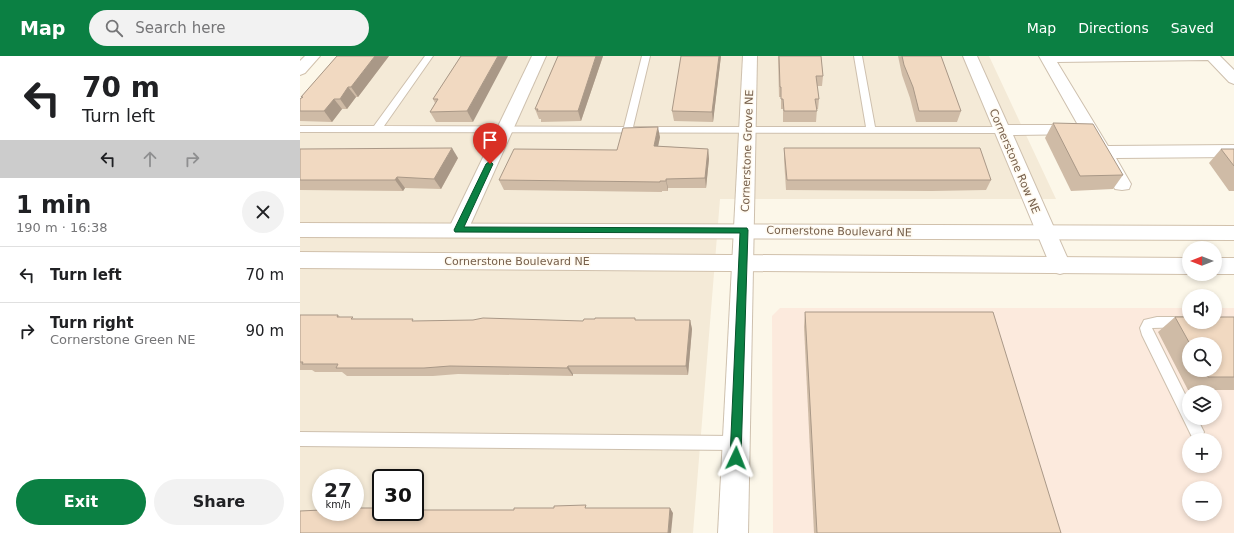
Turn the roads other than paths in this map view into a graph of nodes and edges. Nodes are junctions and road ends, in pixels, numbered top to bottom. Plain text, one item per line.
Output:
1 (313, 56) edge
2 (429, 56) edge
3 (540, 56) edge
4 (646, 56) edge
5 (750, 56) edge
6 (858, 56) edge
7 (970, 56) edge
8 (1212, 56) edge
9 (1046, 57) edge
10 (300, 70) edge
11 (1234, 79) edge
12 (377, 129) junction
13 (506, 129) junction
14 (628, 129) junction
15 (747, 129) junction
16 (300, 130) edge
17 (871, 130) junction
18 (1002, 130) junction
19 (1089, 130) junction
20 (1234, 151) edge
21 (1103, 152) junction
22 (1122, 184) edge
23 (300, 230) edge
24 (458, 230) junction
25 (744, 230) junction
26 (1046, 233) junction
27 (1234, 233) edge
28 (300, 260) edge
29 (743, 262) junction
30 (1060, 266) junction
31 (1182, 266) edge
32 (1222, 266) edge
33 (1234, 266) edge
34 (1182, 322) edge
35 (1182, 403) edge
36 (1193, 425) edge
37 (1197, 432) dead end
38 (300, 439) edge
39 (736, 443) junction
40 (733, 533) edge

1 - 10 street
2 - 12 lane
3 - 13 street
4 - 14 lane
5 - 15 street, Cornerstone Grove NE
6 - 17 lane
7 - 18 street, Cornerstone Row NE
8 - 9 street
8 - 11 street
9 - 19 street
12 - 13 lane
12 - 16 lane
13 - 14 lane
13 - 24 street
14 - 15 lane
15 - 17 lane
15 - 25 street, Cornerstone Grove NE
17 - 18 lane
18 - 19 street
18 - 26 street, Cornerstone Row NE
19 - 21 street
20 - 21 street
21 - 22 street
23 - 24 street, Cornerstone Boulevard NE
24 - 25 street, Cornerstone Boulevard NE
25 - 26 street, Cornerstone Boulevard NE
25 - 29 street, Cornerstone Grove NE
26 - 27 street, Cornerstone Boulevard NE
26 - 30 street, Cornerstone Row NE
28 - 29 street, Cornerstone Boulevard NE
29 - 30 street, Cornerstone Boulevard NE
29 - 39 street, Cornerstone Grove NE
30 - 31 street, Cornerstone Boulevard NE
32 - 33 street
34 - 35 lane
36 - 37 lane
38 - 39 lane
39 - 40 street, Cornerstone Grove NE

